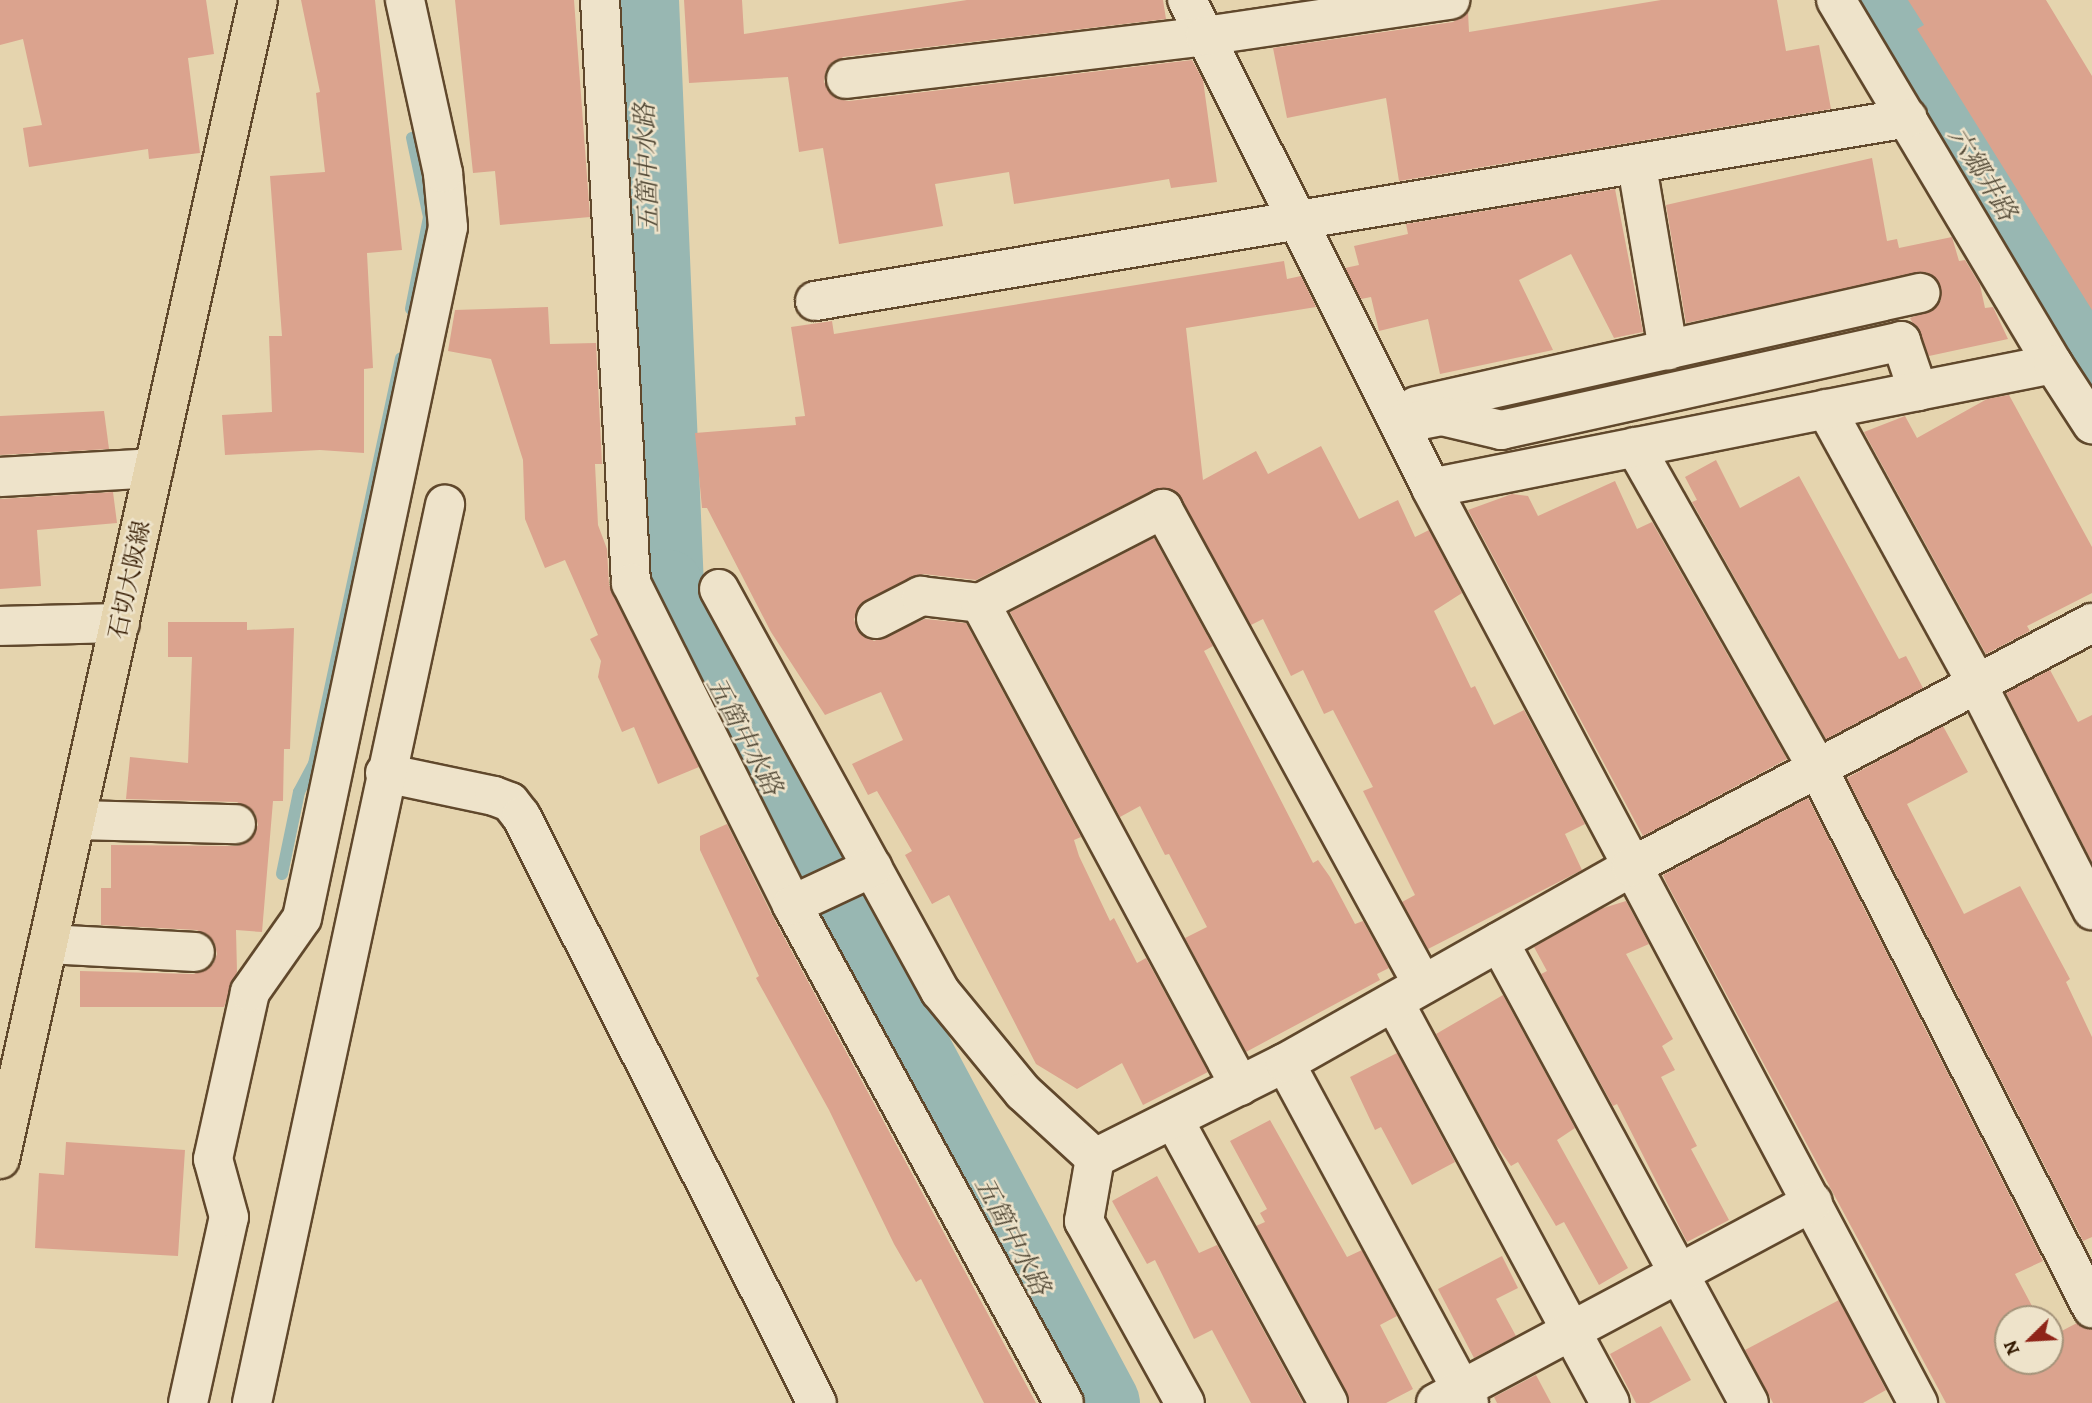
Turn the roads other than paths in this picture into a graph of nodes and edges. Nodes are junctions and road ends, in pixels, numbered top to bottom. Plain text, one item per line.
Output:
1 (258, 0) edge
2 (405, 0) edge
3 (600, 0) edge
4 (1187, 0) edge
5 (1450, 0) edge
6 (1836, 0) edge
7 (1205, 36) junction
8 (846, 79) dead end
9 (1908, 118) junction
10 (1637, 166) junction
11 (1299, 223) junction
12 (1920, 293) dead end
13 (816, 301) dead end
14 (1668, 350) junction
15 (2053, 364) junction
16 (1918, 391) junction
17 (1826, 409) junction
18 (1397, 418) junction
19 (2092, 424) edge
20 (1635, 447) junction
21 (154, 468) junction
22 (0, 477) edge
23 (1431, 488) junction
24 (445, 505) dead end
25 (719, 589) dead end
26 (980, 603) junction
27 (876, 619) dead end
28 (120, 623) junction
29 (2092, 623) edge
30 (0, 626) edge
31 (1977, 684) junction
32 (1818, 769) junction
33 (385, 774) junction
34 (78, 820) junction
35 (236, 824) dead end
36 (873, 867) junction
37 (1631, 867) junction
38 (792, 905) junction
39 (2092, 910) edge
40 (1499, 942) junction
41 (48, 944) junction
42 (195, 952) dead end
43 (1409, 994) junction
44 (1285, 1063) junction
45 (1240, 1086) junction
46 (1174, 1120) junction
47 (1095, 1158) junction
48 (0, 1159) edge
49 (1813, 1202) junction
50 (1682, 1274) junction
51 (2092, 1308) edge
52 (1571, 1332) junction
53 (1456, 1399) edge
54 (188, 1403) edge
55 (252, 1403) edge
56 (817, 1403) edge
57 (1064, 1403) edge
58 (1185, 1403) edge
59 (1328, 1403) edge
60 (1609, 1403) edge
61 (1749, 1403) edge
62 (1919, 1403) edge

1 - 21 main road, 石切大阪線
2 - 54 street
3 - 38 street
4 - 7 street
5 - 7 street
6 - 9 street
7 - 8 street
7 - 11 street
9 - 10 street
9 - 15 street
10 - 11 street
10 - 14 street
11 - 13 street
11 - 18 street
12 - 14 street
14 - 18 street
15 - 16 street
15 - 19 street
16 - 17 street
16 - 18 street
17 - 20 street
17 - 31 street
18 - 23 street
20 - 23 street
20 - 32 street
21 - 22 street
21 - 28 main road, 石切大阪線
23 - 37 street
24 - 33 street
25 - 36 street
26 - 27 street
26 - 43 street
26 - 45 street
28 - 30 street
28 - 34 main road, 石切大阪線
29 - 31 street
31 - 32 street
31 - 39 street
32 - 37 street
32 - 51 street
33 - 55 street
33 - 56 street
34 - 35 street
34 - 41 main road, 石切大阪線
36 - 38 street
36 - 47 street
37 - 40 street
37 - 49 street
38 - 57 street
40 - 43 street
40 - 50 street
41 - 42 street
41 - 48 main road, 石切大阪線
43 - 44 street
43 - 52 street
44 - 45 street
44 - 53 street
45 - 46 street
46 - 47 street
46 - 59 street
47 - 58 street
49 - 50 street
49 - 62 street
50 - 52 street
50 - 61 street
52 - 53 street
52 - 60 street

